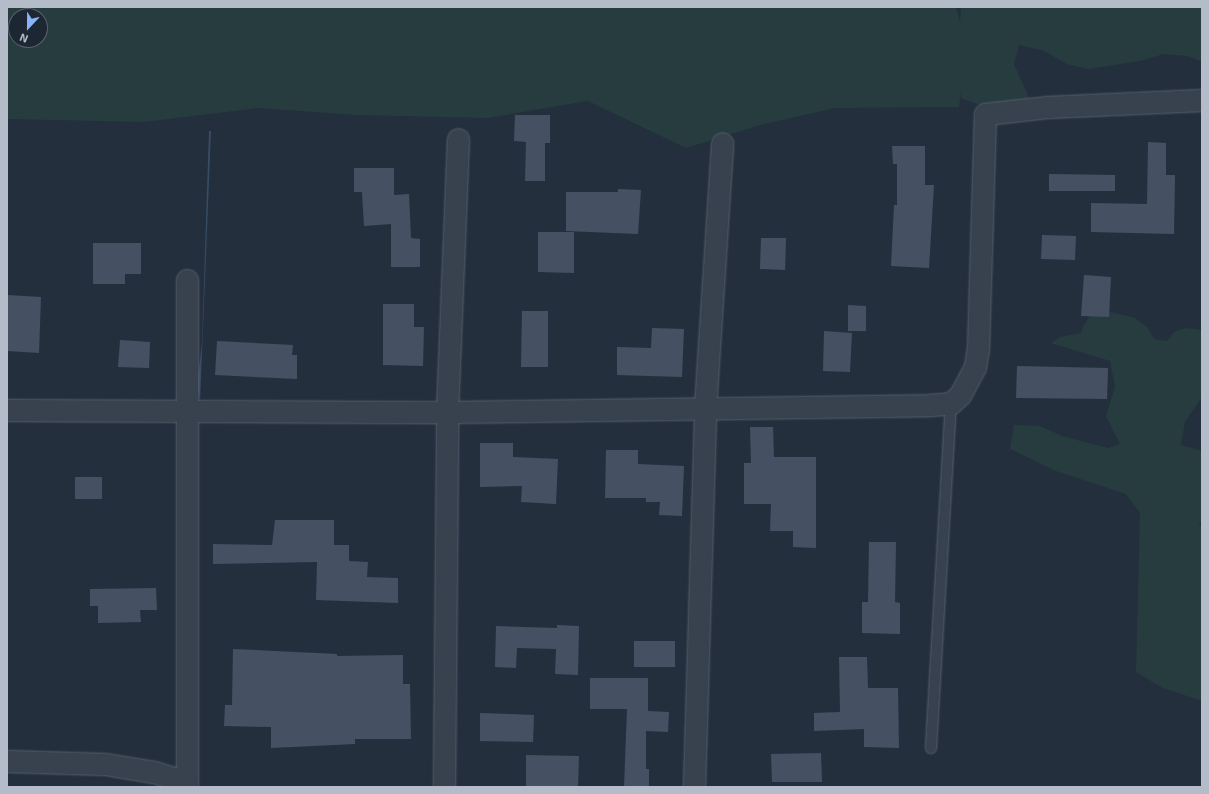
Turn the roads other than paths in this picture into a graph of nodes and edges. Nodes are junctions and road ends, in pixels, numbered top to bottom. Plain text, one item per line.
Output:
1 (1202, 100) edge
2 (458, 138) dead end
3 (722, 144) dead end
4 (187, 280) dead end
5 (950, 403) junction
6 (705, 408) junction
7 (186, 409) junction
8 (7, 410) edge
9 (447, 412) junction
10 (931, 748) dead end
11 (7, 761) edge
12 (187, 785) edge
13 (444, 787) edge
14 (694, 787) edge

1 - 5 street
2 - 9 street
3 - 6 street
4 - 7 street
5 - 6 street
5 - 10 lane
6 - 9 street
6 - 14 street
7 - 8 street
7 - 9 street
7 - 12 street
9 - 13 street
11 - 12 street

